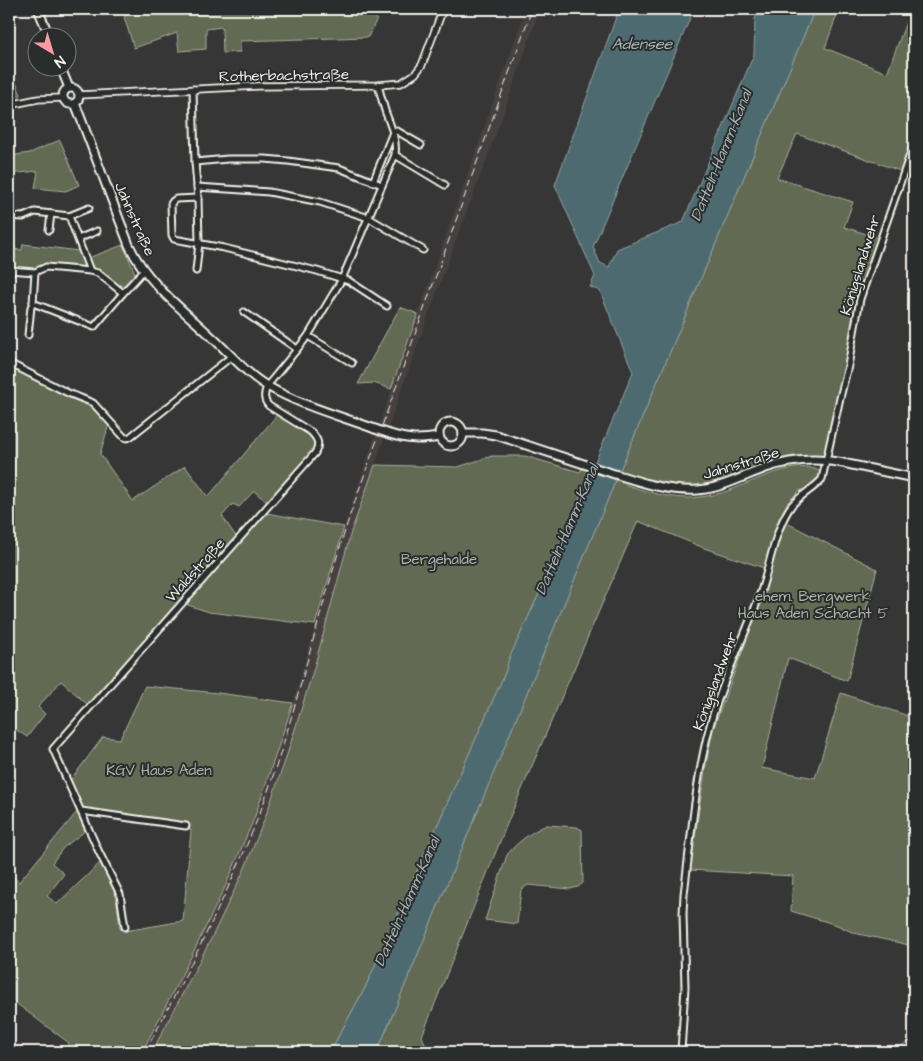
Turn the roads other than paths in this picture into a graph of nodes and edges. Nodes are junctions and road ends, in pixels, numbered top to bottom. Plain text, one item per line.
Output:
1 (38, 9) edge
2 (443, 9) edge
3 (46, 28) edge
4 (65, 78) edge
5 (378, 85) junction
6 (69, 88) junction
7 (192, 89) junction
8 (79, 95) junction
9 (63, 98) junction
10 (75, 103) junction
11 (9, 106) edge
12 (393, 131) junction
13 (914, 143) edge
14 (421, 145) dead end
15 (395, 155) junction
16 (195, 162) junction
17 (373, 182) junction
18 (382, 185) junction
19 (445, 185) dead end
20 (197, 187) junction
21 (198, 198) junction
22 (89, 208) dead end
23 (51, 214) junction
24 (9, 216) edge
25 (69, 216) junction
26 (369, 218) junction
27 (49, 230) dead end
28 (97, 231) dead end
29 (78, 239) junction
30 (199, 244) junction
31 (423, 250) dead end
32 (9, 270) edge
33 (144, 270) junction
34 (90, 271) junction
35 (196, 271) dead end
36 (35, 272) junction
37 (342, 279) junction
38 (123, 293) junction
39 (33, 303) junction
40 (387, 306) dead end
41 (244, 312) dead end
42 (28, 334) dead end
43 (308, 336) junction
44 (297, 349) junction
45 (232, 356) junction
46 (9, 363) edge
47 (352, 363) dead end
48 (267, 386) junction
49 (463, 433) junction
50 (439, 437) junction
51 (827, 460) junction
52 (914, 478) edge
53 (81, 812) junction
54 (186, 826) dead end
55 (125, 927) dead end
56 (681, 1052) edge

1 - 3 main road
2 - 5 street, Rotherbachstraße
4 - 6 main road
5 - 7 street, Rotherbachstraße
5 - 12 street
6 - 8 main road
6 - 9 main road
7 - 8 street, Rotherbachstraße
7 - 16 street
8 - 10 main road
9 - 10 main road
9 - 11 street
10 - 33 main road, Jahnstraße
12 - 14 street
12 - 15 street
12 - 17 street
13 - 51 street, Königslandwehr
15 - 18 street
15 - 19 street
16 - 17 street
16 - 20 street
17 - 18 street
18 - 26 street
20 - 21 street
20 - 26 street
21 - 30 street
21 - 30 street
22 - 25 street
23 - 24 street
23 - 25 street
23 - 27 street
25 - 29 street
26 - 31 street
26 - 37 street
28 - 29 street
29 - 34 street
30 - 35 street
30 - 37 street
32 - 36 street
33 - 38 street
33 - 45 main road, Jahnstraße
34 - 36 street
34 - 38 street
36 - 39 street
37 - 40 street
37 - 43 street
38 - 39 street
39 - 42 street
41 - 44 street
43 - 44 street
43 - 47 street
44 - 48 street
45 - 46 street
45 - 48 main road, Jahnstraße
48 - 50 main road, Jahnstraße, bridge
48 - 53 street, Waldstraße
49 - 50 main road
49 - 50 main road
49 - 51 main road, Jahnstraße
51 - 52 main road, Jahnstraße
51 - 56 street, Königslandwehr
53 - 54 street
53 - 55 street

